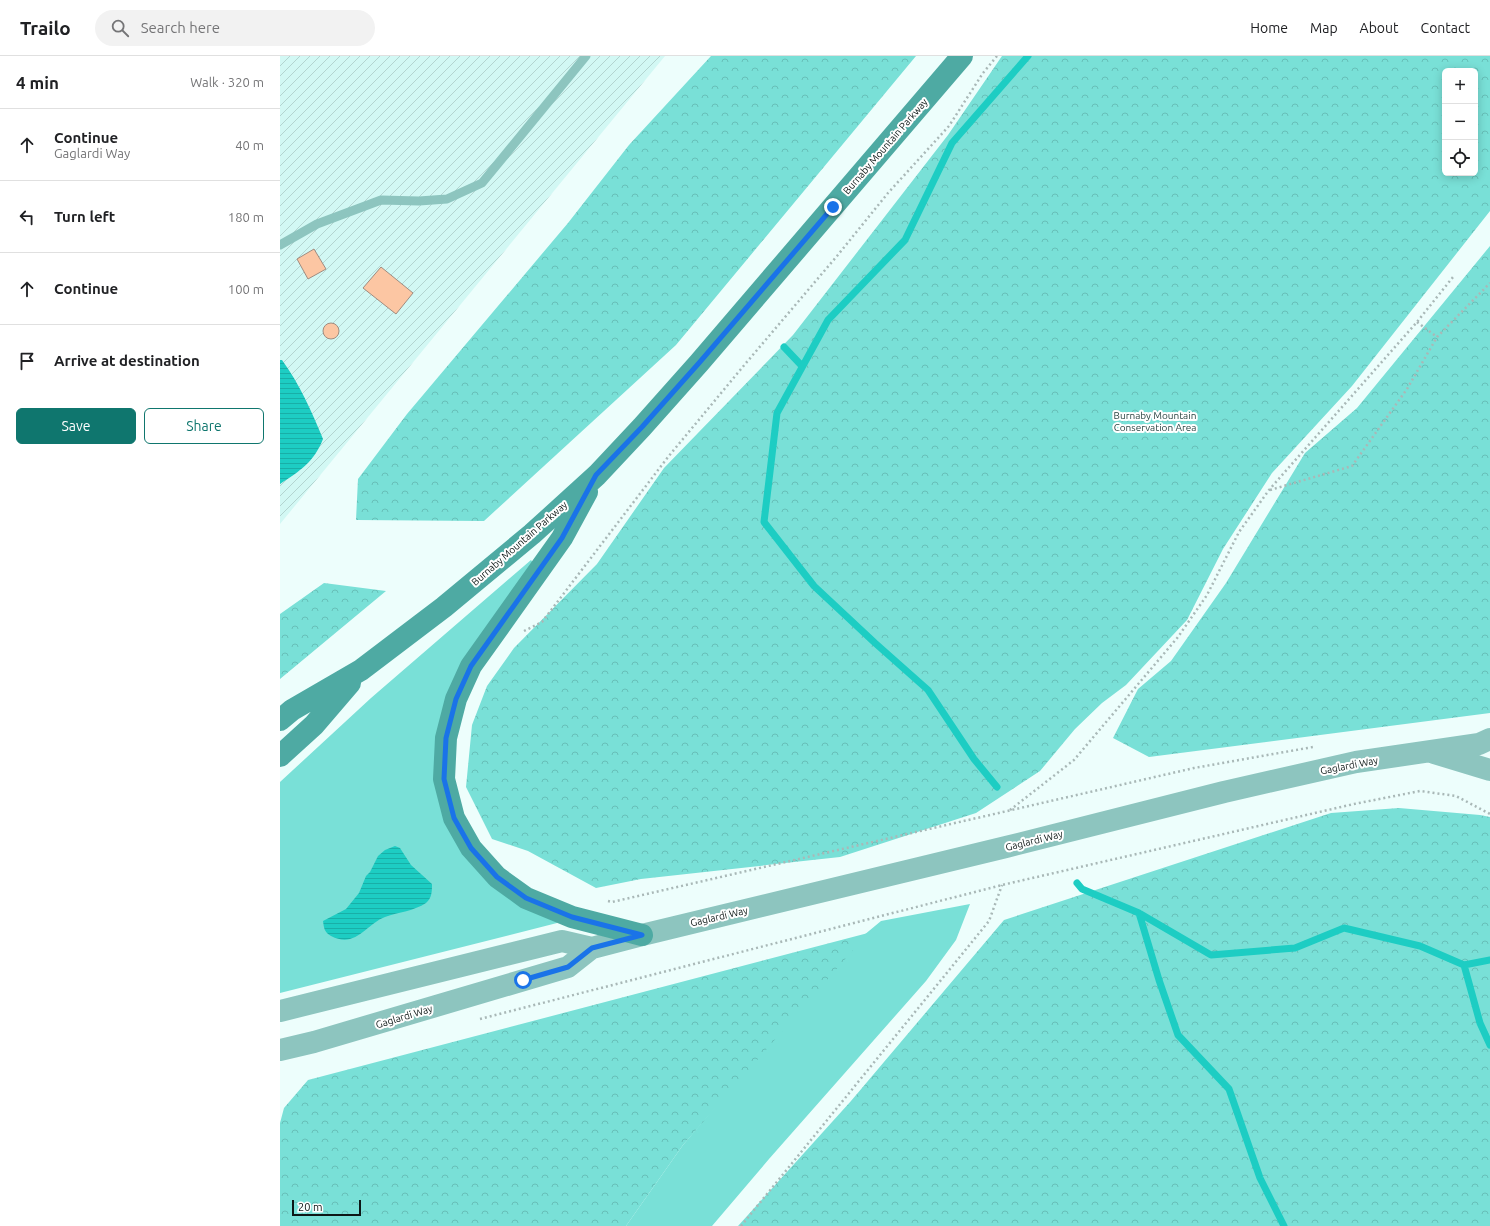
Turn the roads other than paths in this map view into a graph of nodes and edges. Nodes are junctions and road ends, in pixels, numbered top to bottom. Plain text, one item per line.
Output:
1 (586, 56) edge
2 (962, 56) edge
3 (280, 245) edge
4 (596, 475) junction
5 (361, 670) junction
6 (280, 720) edge
7 (1486, 743) edge
8 (1427, 751) junction
9 (280, 756) edge
10 (1490, 770) edge
11 (642, 935) junction
12 (592, 948) junction
13 (280, 1011) edge
14 (280, 1050) edge

1 - 3 lane
2 - 4 main road, Burnaby Mountain Parkway
4 - 5 main road, Burnaby Mountain Parkway
4 - 11 main road
5 - 6 main road, Burnaby Mountain Parkway
5 - 9 main road, Burnaby Mountain Parkway
7 - 8 street, Gaglardi Way
8 - 10 street
8 - 11 street, Gaglardi Way
11 - 12 street, Gaglardi Way
12 - 13 street, Gaglardi Way
12 - 14 street, Gaglardi Way

